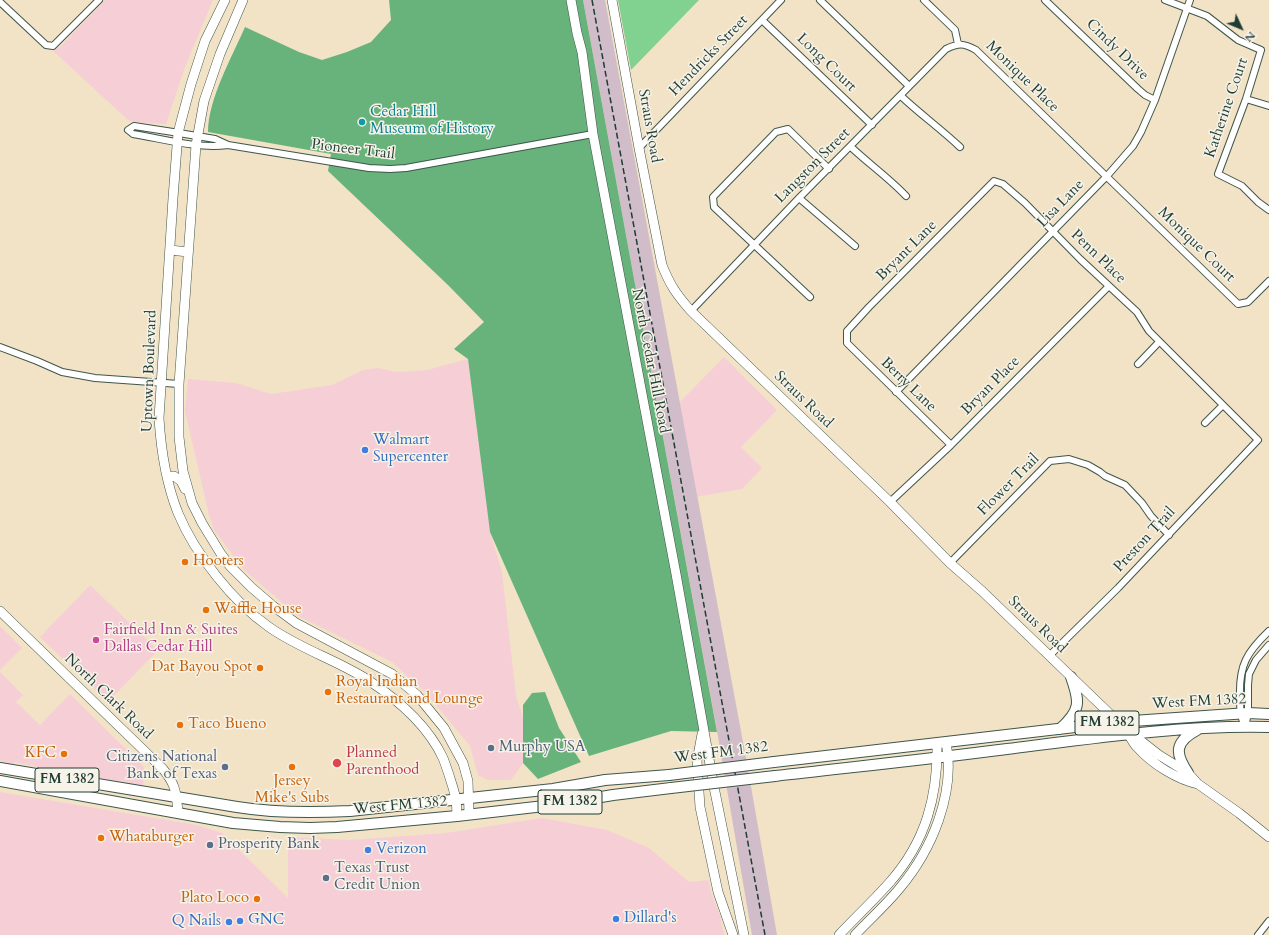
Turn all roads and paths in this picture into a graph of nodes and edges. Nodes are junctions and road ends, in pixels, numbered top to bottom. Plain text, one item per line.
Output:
1 (99, 0) edge
2 (225, 0) edge
3 (243, 0) edge
4 (570, 0) edge
5 (614, 0) edge
6 (781, 0) edge
7 (820, 0) edge
8 (924, 0) edge
9 (1045, 0) edge
10 (1165, 0) edge
11 (1190, 0) edge
12 (0, 2) edge
13 (1187, 9) junction
14 (762, 20) junction
15 (958, 44) junction
16 (909, 86) junction
17 (901, 96) junction
18 (1246, 99) junction
19 (1155, 100) junction
20 (1269, 106) edge
21 (872, 125) junction
22 (593, 134) junction
23 (178, 137) junction
24 (197, 140) junction
25 (851, 147) junction
26 (960, 147) dead end
27 (639, 148) junction
28 (829, 169) junction
29 (1106, 176) junction
30 (994, 181) joint
31 (906, 196) dead end
32 (799, 198) junction
33 (1269, 210) edge
34 (1054, 231) junction
35 (754, 244) junction
36 (855, 246) dead end
37 (170, 250) junction
38 (188, 252) junction
39 (1269, 281) edge
40 (1109, 286) junction
41 (810, 298) dead end
42 (691, 311) junction
43 (1159, 342) junction
44 (847, 343) joint
45 (0, 347) edge
46 (1138, 364) dead end
47 (162, 384) junction
48 (179, 384) junction
49 (896, 392) junction
50 (1223, 405) junction
51 (1205, 423) dead end
52 (1258, 440) joint
53 (951, 445) junction
54 (167, 477) junction
55 (890, 502) junction
56 (192, 503) junction
57 (1169, 535) junction
58 (950, 563) junction
59 (230, 566) junction
60 (217, 576) junction
61 (0, 612) edge
62 (1269, 631) edge
63 (1269, 644) edge
64 (1049, 656) junction
65 (1071, 677) junction
66 (1244, 714) junction
67 (1269, 714) edge
68 (1118, 722) junction
69 (1245, 726) junction
70 (703, 727) junction
71 (1269, 727) edge
72 (1060, 729) junction
73 (1200, 729) junction
74 (1129, 735) junction
75 (942, 742) junction
76 (949, 756) junction
77 (937, 758) junction
78 (0, 768) edge
79 (1188, 774) junction
80 (64, 779) junction
81 (0, 781) edge
82 (1198, 784) junction
83 (108, 786) junction
84 (44, 789) junction
85 (62, 792) junction
86 (177, 798) junction
87 (469, 798) junction
88 (457, 799) junction
89 (178, 812) junction
90 (469, 814) junction
91 (457, 816) junction
92 (722, 826) junction
93 (705, 831) junction
94 (1269, 837) edge
95 (725, 839) junction
96 (707, 842) junction
97 (1269, 921) edge
98 (733, 935) edge
99 (744, 935) edge
100 (838, 935) edge
101 (855, 935) edge
102 (1258, 935) edge

1 - 12 street
2 - 23 street, Uptown Boulevard
3 - 24 street, Uptown Boulevard
4 - 22 street, North Cedar Hill Road
5 - 27 street, Straus Road
6 - 14 street, Hendricks Street
7 - 16 street
8 - 15 street
9 - 19 street, Cindy Drive
10 - 13 street
11 - 13 street, Lisa Lane
13 - 18 street, Katherine Court
13 - 19 street, Lisa Lane
14 - 21 street, Long Court
14 - 27 street, Hendricks Street
15 - 16 street, Langston Street
15 - 29 street, Monique Place
16 - 17 street, Langston Street
17 - 21 street, Langston Street
17 - 26 street
18 - 20 street
18 - 33 street, Katherine Court
19 - 29 street, Lisa Lane
21 - 25 street, Langston Street
22 - 24 street, Pioneer Trail
22 - 70 street, North Cedar Hill Road
23 - 23 street
23 - 24 street, Pioneer Trail
23 - 37 street, Uptown Boulevard
24 - 38 street, Uptown Boulevard
25 - 28 street, Langston Street
25 - 31 street
27 - 42 street, Straus Road
28 - 32 street, Langston Street
28 - 35 street
29 - 34 street, Lisa Lane
29 - 39 street, Monique Court
30 - 34 street, Penn Place
30 - 44 street, Bryant Lane
32 - 35 street, Langston Street
32 - 36 street
34 - 40 street, Penn Place
34 - 49 street, Lisa Lane
35 - 41 street
35 - 42 street, Langston Street
37 - 38 street
37 - 47 street, Uptown Boulevard
38 - 48 street, Uptown Boulevard
40 - 43 street, Penn Place
40 - 53 street, Bryan Place
42 - 55 street, Straus Road
43 - 46 street
43 - 50 street, Penn Place
44 - 49 street, Berry Lane
45 - 47 street
47 - 48 street
47 - 54 street, Uptown Boulevard
48 - 56 street, Uptown Boulevard
49 - 53 street, Berry Lane
50 - 51 street
50 - 52 street, Penn Place
52 - 57 street, Preston Trail
53 - 55 street, Bryan Place
54 - 56 street
54 - 60 street, Uptown Boulevard
55 - 58 street, Straus Road
56 - 59 street, Uptown Boulevard
57 - 58 street, Flower Trail
57 - 64 street, Preston Trail
58 - 64 street, Straus Road
59 - 60 street
59 - 87 street, Uptown Boulevard
60 - 88 street, Uptown Boulevard
61 - 86 street, North Clark Road
62 - 66 street
63 - 66 street
64 - 65 street, Straus Road
65 - 68 street, Straus Road
65 - 72 main road
66 - 67 main road, West FM 1382 / FM 1382
66 - 68 main road, West FM 1382 / FM 1382
66 - 69 street
68 - 72 main road, West FM 1382 / FM 1382
68 - 74 street, Straus Road
69 - 71 main road, West FM 1382 / FM 1382
69 - 73 main road, West FM 1382 / FM 1382
70 - 92 street, North Cedar Hill Road
70 - 93 street, North Cedar Hill Road
72 - 75 main road, West FM 1382 / FM 1382
73 - 74 main road, West FM 1382 / FM 1382
73 - 79 main road
74 - 76 main road, West FM 1382 / FM 1382
74 - 79 street
74 - 82 street, Straus Road
75 - 76 street
75 - 77 street
75 - 87 main road, West FM 1382 / FM 1382, bridge
76 - 77 main road, West FM 1382 / FM 1382
76 - 101 street
77 - 90 main road, West FM 1382 / FM 1382, bridge
77 - 100 street
78 - 80 main road, FM 1382
79 - 82 street
80 - 83 main road, FM 1382
80 - 84 main road
81 - 84 main road, FM 1382
82 - 94 street
83 - 85 main road
83 - 86 main road, FM 1382
84 - 85 main road, FM 1382
85 - 89 main road, FM 1382
86 - 88 main road, West FM 1382 / FM 1382
86 - 89 street, North Clark Road
87 - 88 main road, West FM 1382 / FM 1382
87 - 90 street, Uptown Boulevard
88 - 91 street, Uptown Boulevard
89 - 91 main road, West FM 1382 / FM 1382
90 - 91 main road, West FM 1382 / FM 1382
92 - 93 street
92 - 95 street, North Cedar Hill Road
93 - 96 street, North Cedar Hill Road
95 - 96 street
95 - 99 street, North Cedar Hill Road
96 - 98 street, North Cedar Hill Road
97 - 102 street

